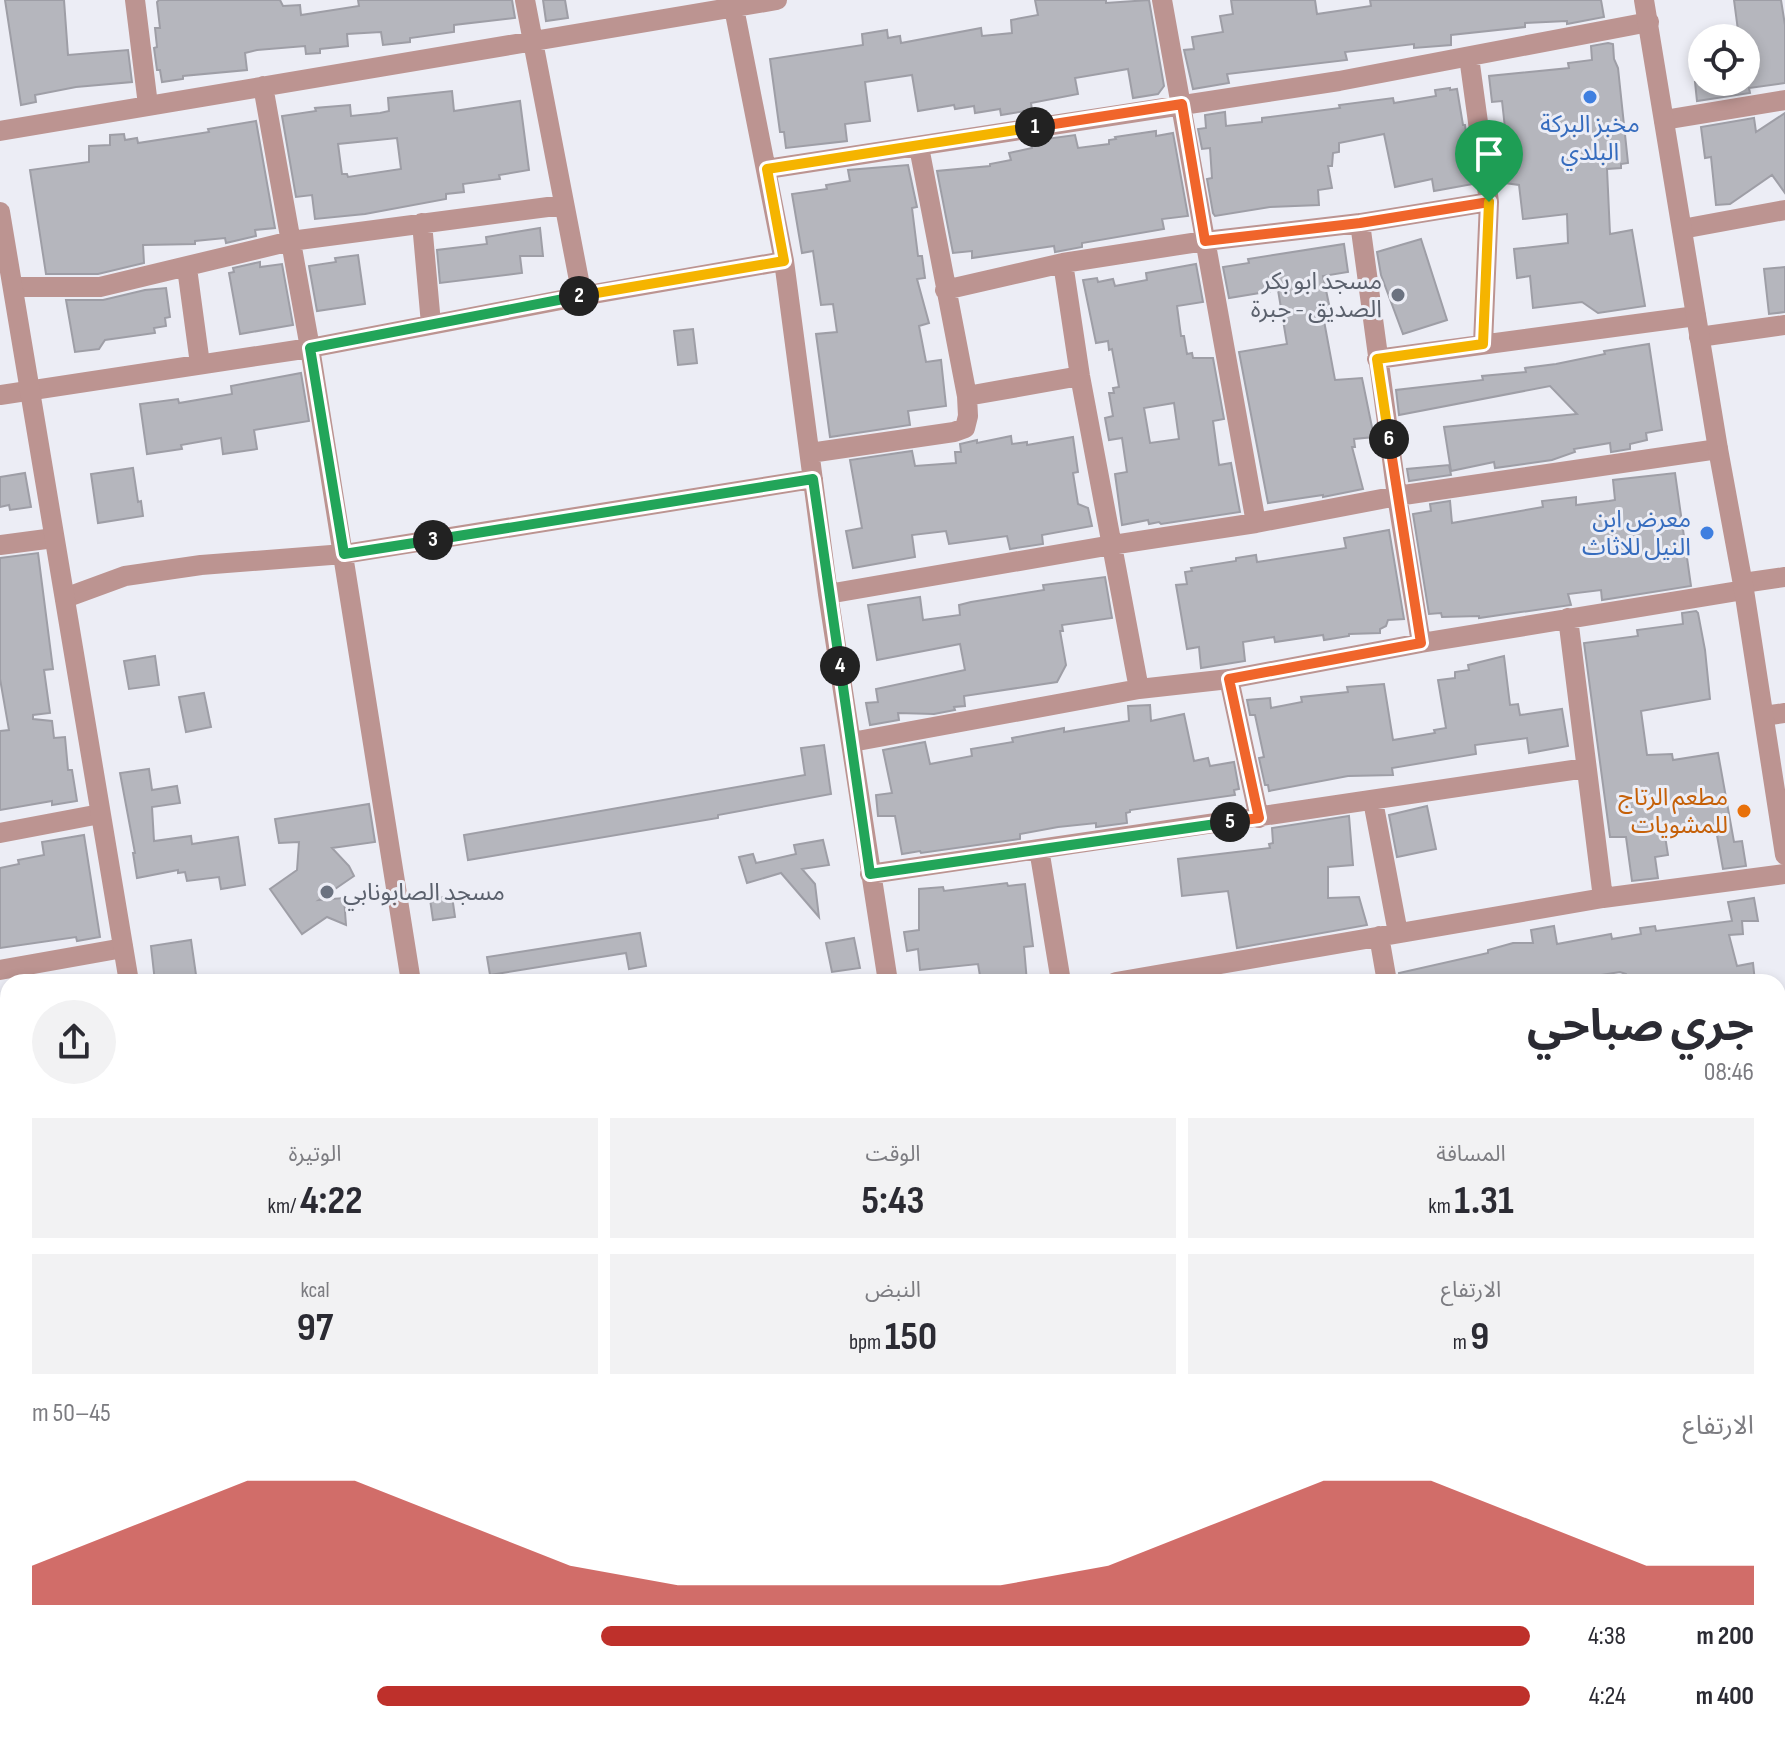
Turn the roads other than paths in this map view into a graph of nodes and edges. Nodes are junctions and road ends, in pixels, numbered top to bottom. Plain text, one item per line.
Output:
1 (135, 0) edge
2 (525, 0) edge
3 (777, 0) edge
4 (1162, 0) edge
5 (1644, 0) edge
6 (734, 8) junction
7 (1649, 22) junction
8 (532, 41) junction
9 (1469, 57) junction
10 (263, 86) junction
11 (1785, 100) edge
12 (1182, 104) junction
13 (148, 105) junction
14 (1664, 120) junction
15 (0, 131) edge
16 (919, 147) junction
17 (767, 169) junction
18 (1489, 202) junction
19 (563, 205) junction
20 (1785, 210) edge
21 (0, 212) edge
22 (422, 223) junction
23 (1360, 223) junction
24 (1682, 229) junction
25 (291, 241) junction
26 (1205, 241) junction
27 (3, 245) edge
28 (784, 261) junction
29 (1063, 263) junction
30 (187, 268) junction
31 (14, 287) junction
32 (945, 290) junction
33 (582, 296) junction
34 (1696, 316) junction
35 (431, 324) junction
36 (1785, 325) edge
37 (1699, 337) junction
38 (1483, 344) junction
39 (310, 348) junction
40 (1377, 359) junction
41 (200, 364) junction
42 (1080, 376) junction
43 (30, 390) junction
44 (0, 395) edge
45 (967, 396) junction
46 (1718, 449) junction
47 (810, 453) junction
48 (813, 479) junction
49 (1397, 496) junction
50 (1256, 523) junction
51 (54, 538) junction
52 (0, 545) edge
53 (1112, 545) junction
54 (344, 554) junction
55 (1785, 577) edge
56 (1744, 586) junction
57 (828, 594) junction
58 (65, 598) junction
59 (1568, 618) junction
60 (1421, 643) junction
61 (1229, 679) junction
62 (1139, 689) junction
63 (1785, 713) edge
64 (1764, 716) junction
65 (852, 742) junction
66 (1586, 768) junction
67 (1373, 801) junction
68 (100, 814) junction
69 (1259, 818) junction
70 (0, 833) edge
71 (1039, 849) junction
72 (1785, 855) edge
73 (870, 874) junction
74 (1785, 874) edge
75 (1603, 898) junction
76 (1388, 935) junction
77 (123, 948) junction
78 (0, 970) edge
79 (128, 974) edge
80 (410, 974) edge
81 (887, 974) edge
82 (1060, 974) edge
83 (1162, 974) edge
84 (1387, 974) edge

1 - 13 street
2 - 8 street
3 - 6 street
4 - 12 street
5 - 7 street
6 - 8 street
6 - 17 street
7 - 9 street
7 - 14 street
8 - 10 street
8 - 19 street
9 - 12 street
9 - 18 street
10 - 13 street
10 - 25 street
11 - 14 street
12 - 16 street
12 - 26 street
13 - 15 street
14 - 24 street
16 - 17 street
16 - 32 street
17 - 28 street
18 - 23 street
18 - 38 street
19 - 22 street
19 - 33 street
20 - 24 street
21 - 27 street
22 - 25 street
22 - 35 street
23 - 26 street
23 - 40 street
24 - 34 street
25 - 30 street
25 - 39 street
26 - 29 street
26 - 50 street
27 - 31 street
28 - 33 street
28 - 47 street
29 - 32 street
29 - 42 street
30 - 31 street
30 - 41 street
31 - 43 street
32 - 45 street
33 - 35 street
34 - 37 street
34 - 38 street
35 - 39 street
36 - 37 street
37 - 46 street
38 - 40 street
39 - 41 street
39 - 54 street
40 - 49 street
41 - 43 street
42 - 45 street
42 - 53 street
43 - 44 street
43 - 51 street
45 - 47 street
46 - 49 street
46 - 56 street
47 - 48 street
48 - 54 street
48 - 57 street
49 - 50 street
49 - 60 street
50 - 53 street
51 - 52 street
51 - 58 street
53 - 57 street
53 - 62 street
54 - 58 street
54 - 80 street
55 - 56 street
56 - 59 street
56 - 64 street
57 - 65 street
58 - 68 street
59 - 60 street
59 - 66 street
60 - 61 street
61 - 62 street
61 - 69 street
62 - 65 street
63 - 64 street
64 - 72 street
65 - 73 street
66 - 67 street
66 - 75 street
67 - 69 street
67 - 76 street
68 - 70 street
68 - 77 street
69 - 71 street
71 - 73 street
71 - 82 street
73 - 81 street
74 - 75 street
75 - 76 street
76 - 83 street
76 - 84 street
77 - 78 street
77 - 79 street

